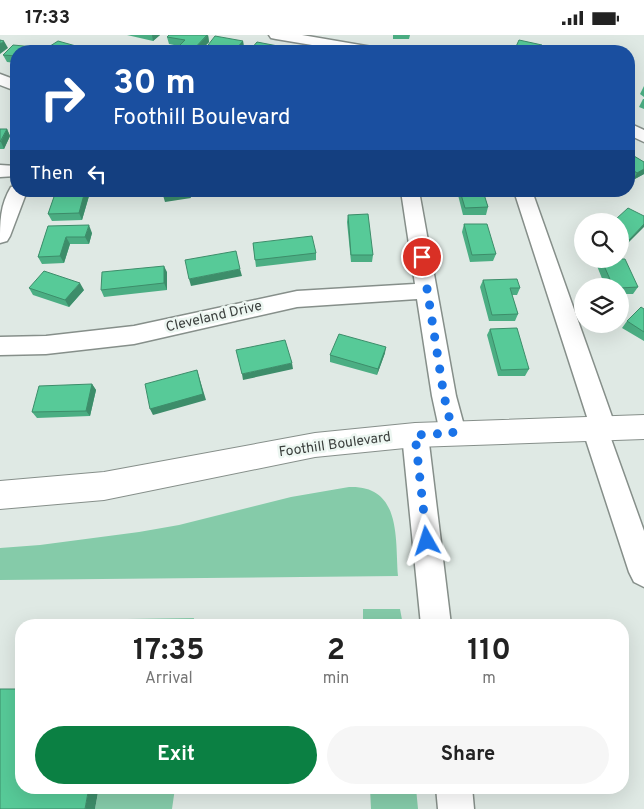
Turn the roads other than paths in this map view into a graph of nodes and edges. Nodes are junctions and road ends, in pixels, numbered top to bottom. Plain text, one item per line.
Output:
1 (276, 35) edge
2 (336, 45) edge
3 (16, 197) edge
4 (411, 197) edge
5 (524, 197) edge
6 (0, 237) edge
7 (428, 291) junction
8 (0, 346) edge
9 (644, 427) edge
10 (599, 428) junction
11 (453, 433) junction
12 (415, 435) junction
13 (0, 495) edge
14 (644, 572) edge
15 (435, 619) edge
16 (455, 794) edge
17 (456, 809) edge

1 - 2 street
3 - 6 street
4 - 7 street
5 - 10 street
7 - 8 street, Cleveland Drive
7 - 11 street
9 - 10 main road, Foothill Boulevard
10 - 11 main road, Foothill Boulevard
10 - 14 street
11 - 12 main road, Foothill Boulevard
12 - 13 main road, Foothill Boulevard
12 - 15 street
16 - 17 street

